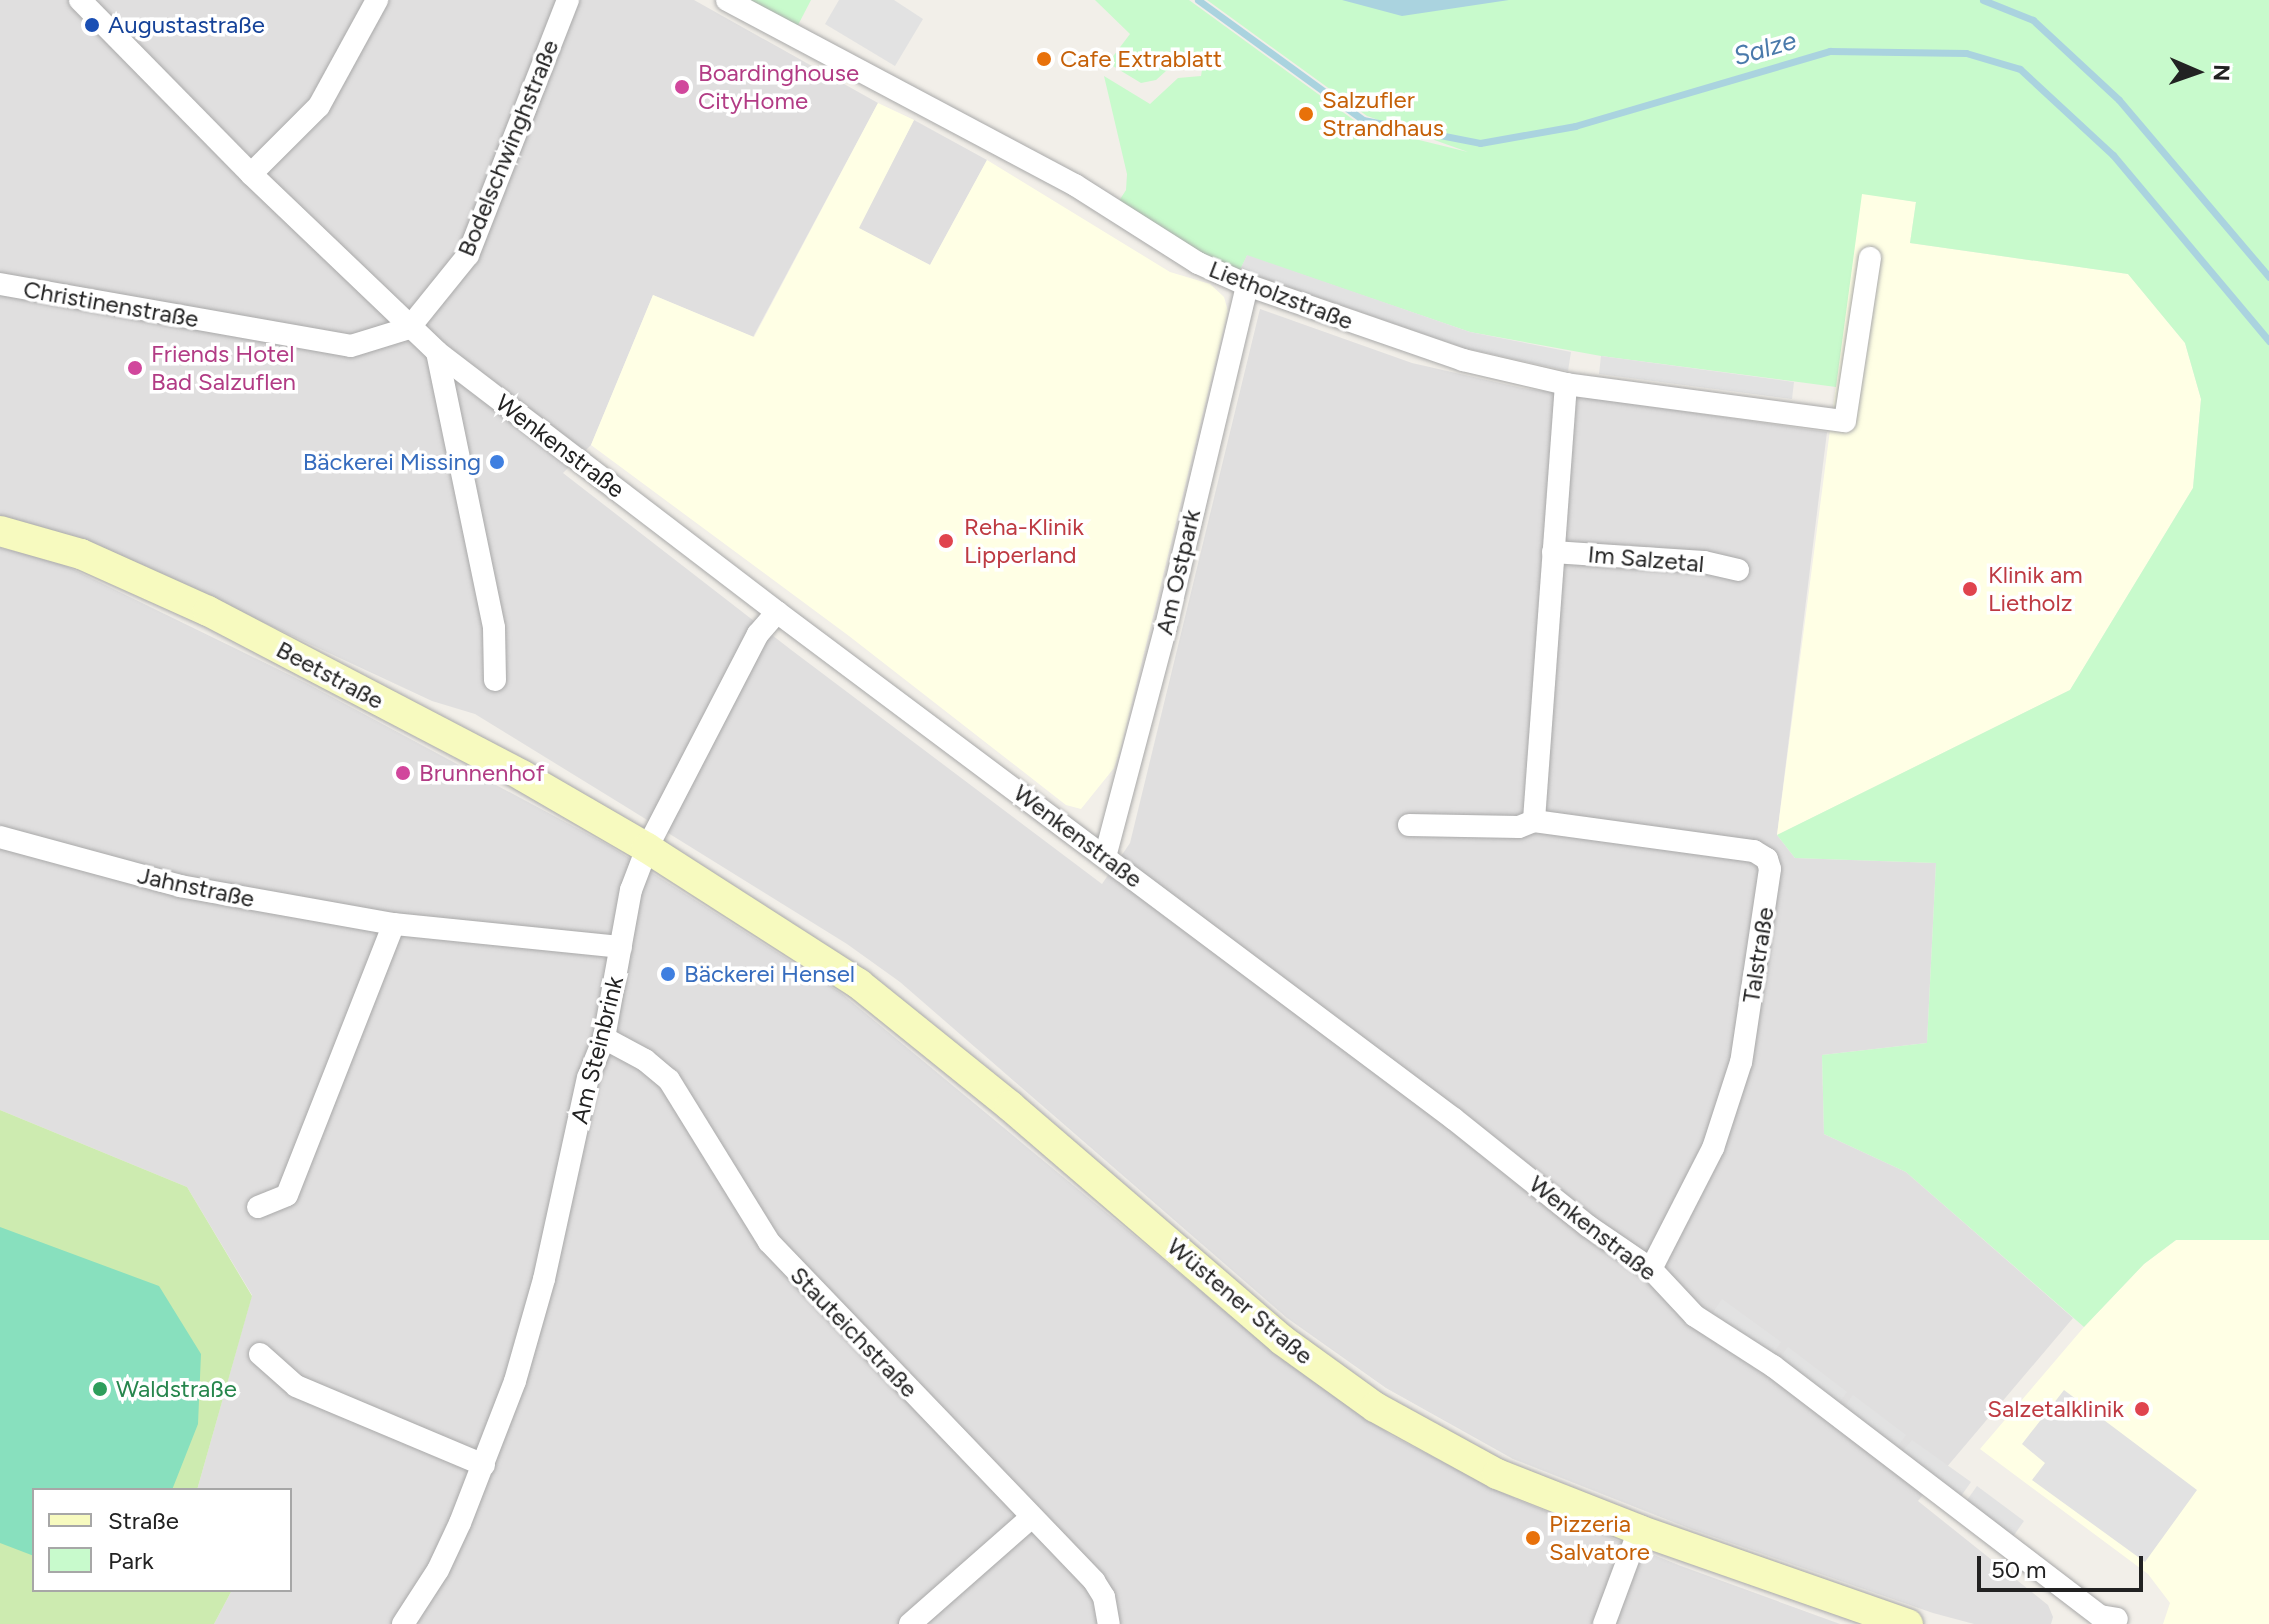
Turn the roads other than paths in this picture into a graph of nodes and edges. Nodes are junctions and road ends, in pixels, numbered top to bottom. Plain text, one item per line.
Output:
1 (80, 0) edge
2 (377, 0) edge
3 (568, 0) edge
4 (727, 0) edge
5 (251, 174) junction
6 (1870, 258) dead end
7 (0, 284) edge
8 (1247, 285) junction
9 (409, 328) junction
10 (437, 352) junction
11 (1566, 384) junction
12 (0, 531) edge
13 (1553, 552) junction
14 (1738, 570) dead end
15 (777, 612) junction
16 (495, 680) dead end
17 (1534, 821) junction
18 (1409, 825) dead end
19 (0, 837) edge
20 (647, 848) junction
21 (1105, 857) junction
22 (394, 924) junction
23 (621, 947) junction
24 (604, 1038) junction
25 (258, 1207) dead end
26 (1651, 1269) junction
27 (260, 1354) dead end
28 (484, 1465) junction
29 (1032, 1517) junction
30 (1639, 1530) junction
31 (2117, 1619) dead end
32 (403, 1624) edge
33 (910, 1624) edge
34 (1109, 1624) edge
35 (1604, 1624) edge
36 (1908, 1624) edge

1 - 5 street, Wenkenstraße
2 - 5 street
3 - 9 street, Bodelschwinghstraße
4 - 8 street, Lietholzstraße
5 - 9 street, Wenkenstraße
6 - 11 street, Lietholzstraße
7 - 9 street, Christinenstraße
8 - 11 street, Lietholzstraße
8 - 21 street, Am Ostpark
9 - 10 street, Wenkenstraße
10 - 15 street, Wenkenstraße
10 - 16 street
11 - 13 street
12 - 20 main road, Beetstraße
13 - 14 street, Im Salzetal
13 - 17 street
15 - 20 street, Am Steinbrink
15 - 21 street, Wenkenstraße
17 - 18 street, Talstraße
17 - 26 street, Talstraße
19 - 22 street, Jahnstraße
20 - 23 street, Am Steinbrink
20 - 30 main road, Wüstener Straße
21 - 26 street, Wenkenstraße
22 - 23 street, Jahnstraße
22 - 25 street
23 - 24 street, Am Steinbrink
24 - 28 street, Am Steinbrink
24 - 29 street, Stauteichstraße
26 - 31 street, Wenkenstraße
27 - 28 street
28 - 32 street, Am Steinbrink
29 - 33 street
29 - 34 street, Stauteichstraße
30 - 35 street
30 - 36 main road, Wüstener Straße

